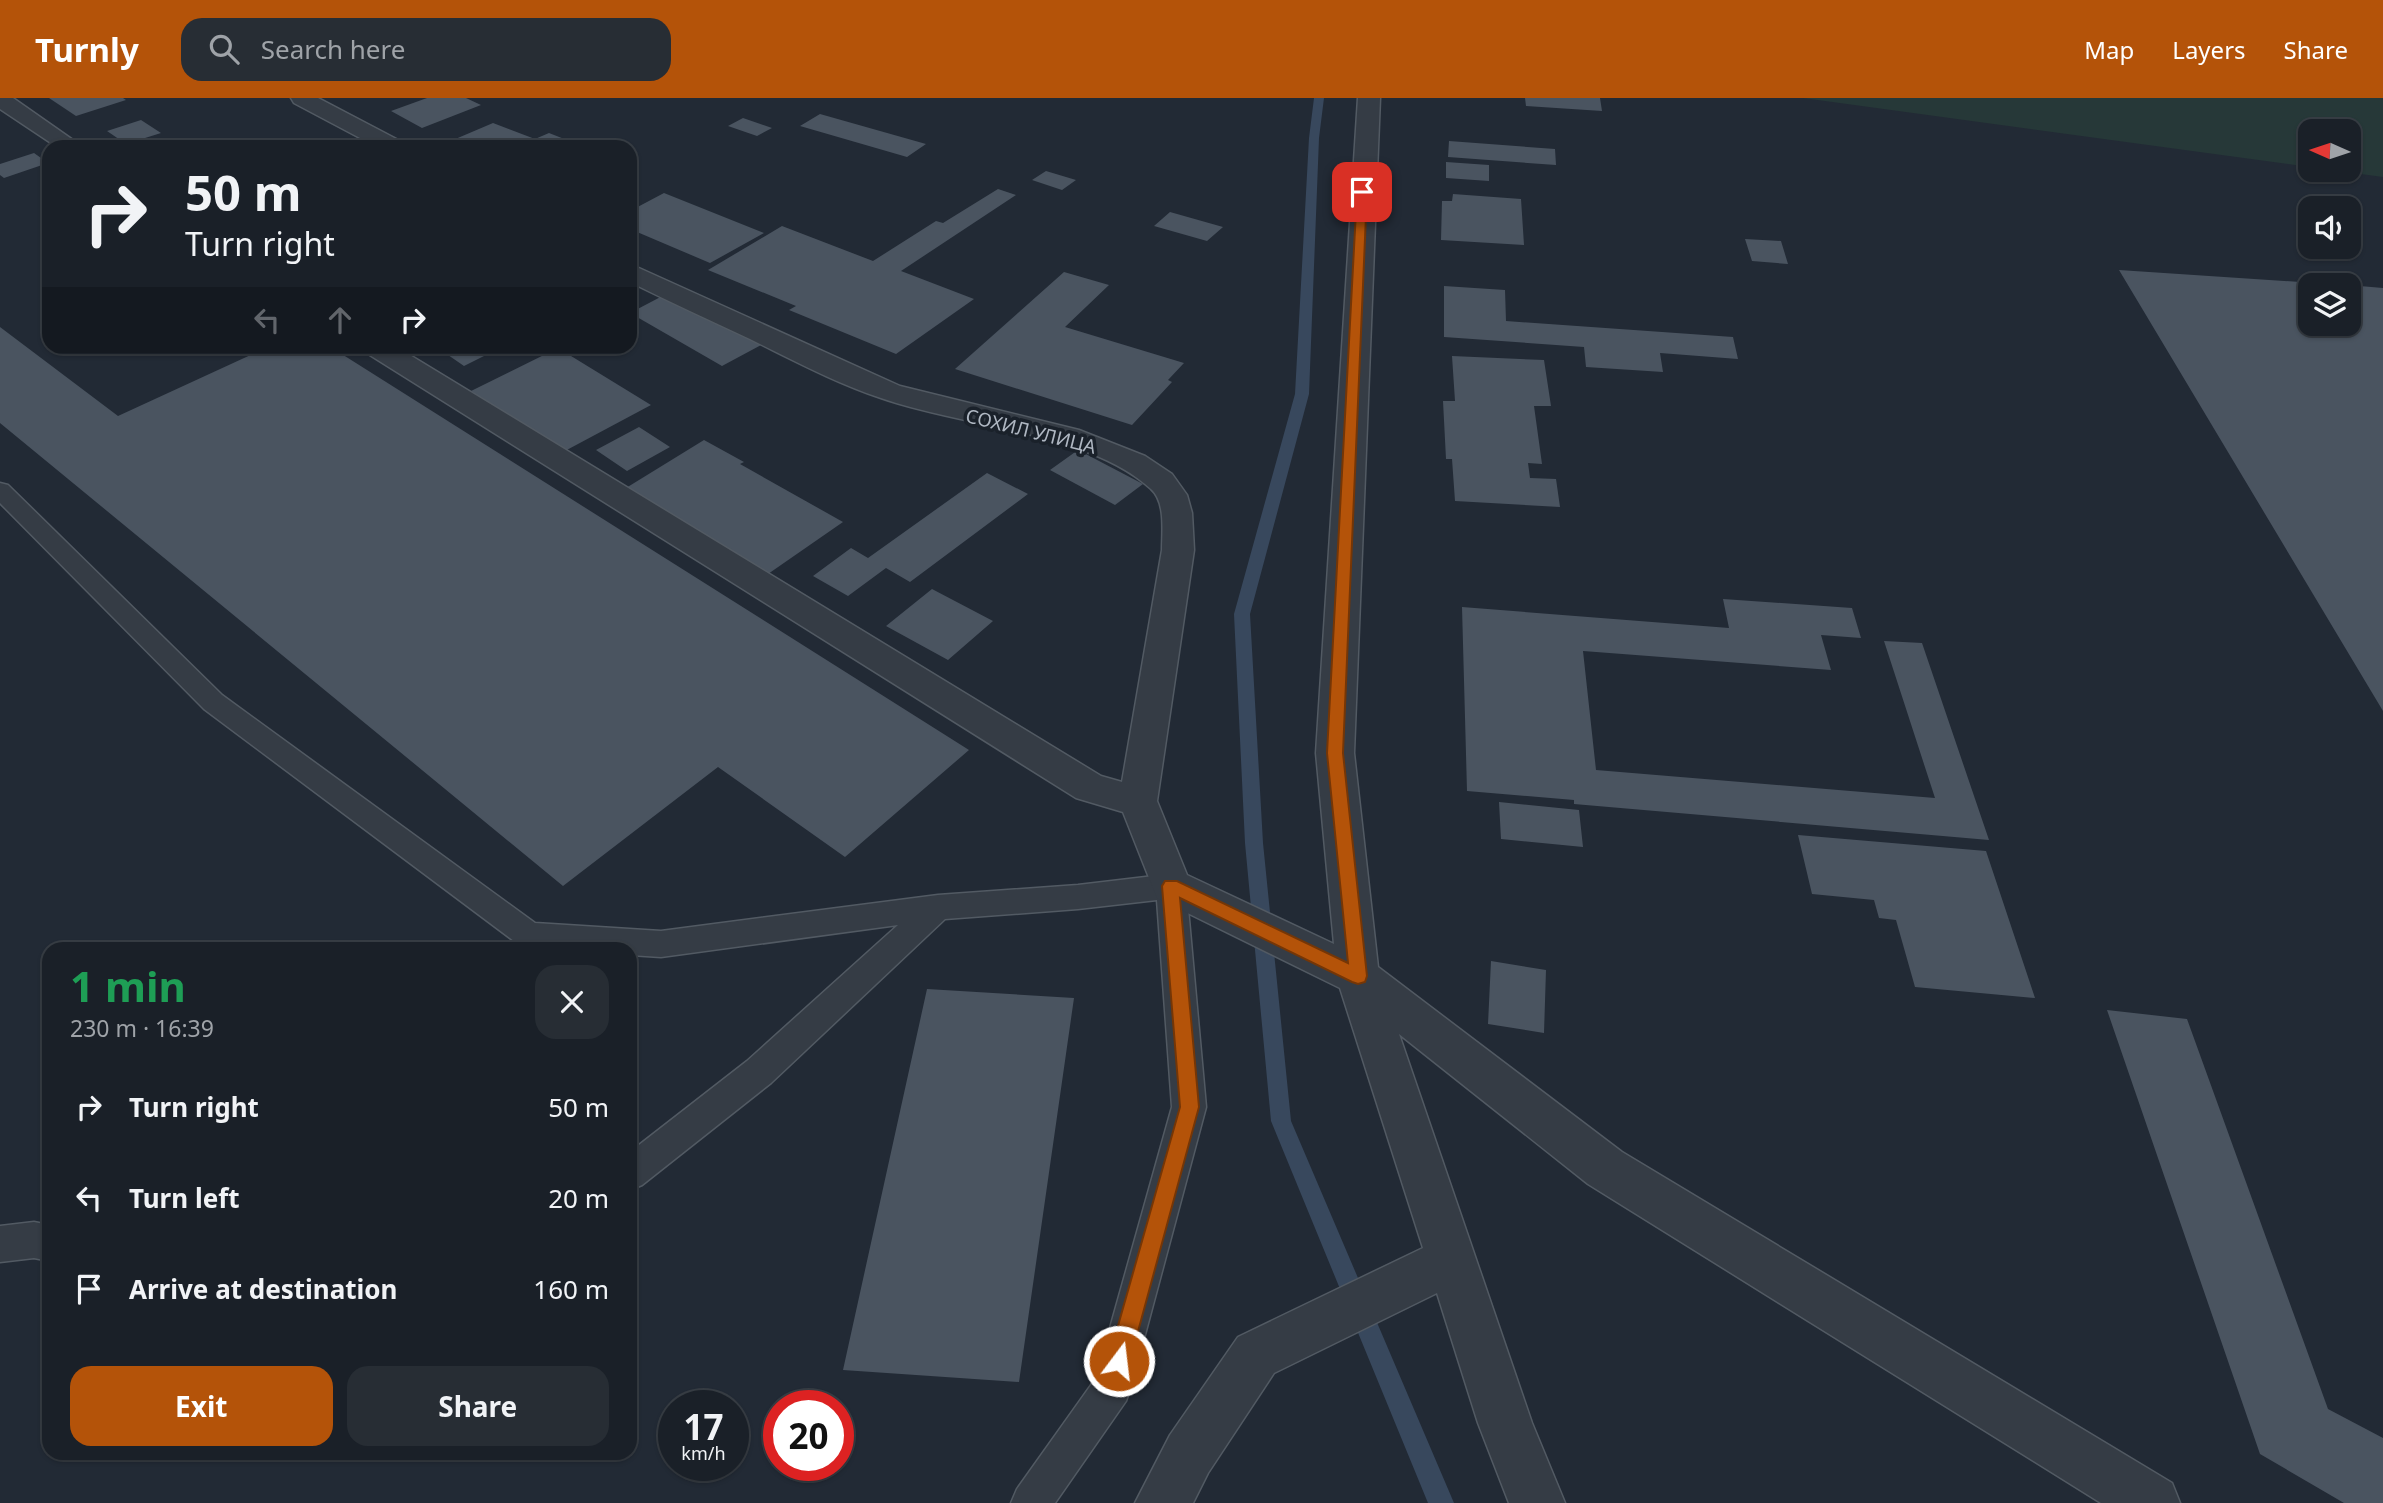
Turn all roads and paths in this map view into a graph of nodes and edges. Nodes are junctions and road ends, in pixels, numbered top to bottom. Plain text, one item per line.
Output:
1 (302, 98) edge
2 (1369, 98) edge
3 (0, 99) edge
4 (62, 140) edge
5 (381, 140) edge
6 (637, 275) edge
7 (388, 354) edge
8 (0, 490) edge
9 (1138, 800) junction
10 (1171, 886) junction
11 (938, 907) junction
12 (628, 942) edge
13 (637, 943) edge
14 (1358, 976) junction
15 (637, 1168) edge
16 (42, 1242) edge
17 (0, 1244) edge
18 (1451, 1260) junction
19 (1031, 1503) edge
20 (1163, 1503) edge
21 (1537, 1503) edge
22 (2152, 1503) edge

1 - 5 street
2 - 14 street
3 - 4 street
6 - 9 street, СОХИЛ УЛИЦА
7 - 9 street
8 - 12 lane
9 - 10 street
10 - 11 lane
10 - 14 street
10 - 19 lane
11 - 13 lane
11 - 15 lane
14 - 18 street
14 - 22 street
16 - 17 lane
18 - 20 street
18 - 21 street

